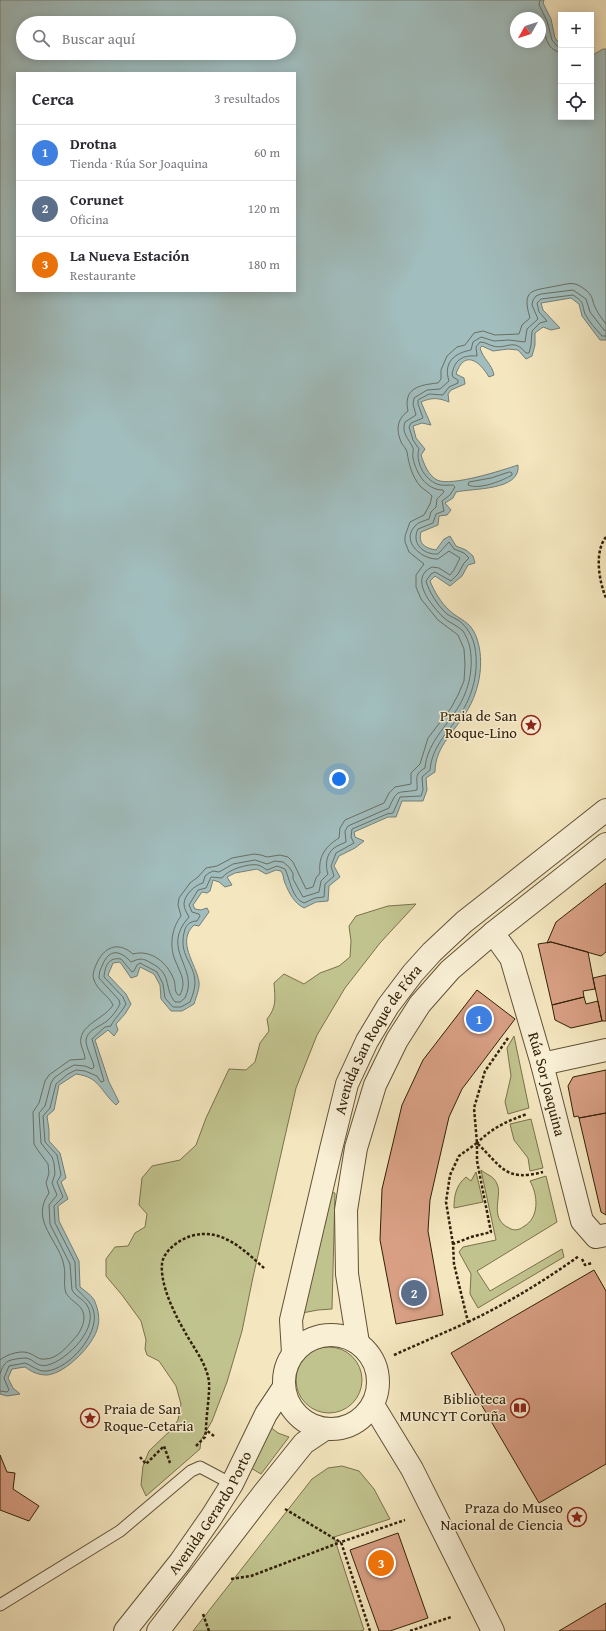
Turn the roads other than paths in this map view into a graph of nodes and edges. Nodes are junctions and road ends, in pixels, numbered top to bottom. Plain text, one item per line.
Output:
1 (606, 810) edge
2 (606, 844) edge
3 (493, 933) junction
4 (606, 1050) edge
5 (542, 1064) junction
6 (601, 1236) edge
7 (358, 1343) junction
8 (293, 1353) junction
9 (284, 1387) junction
10 (372, 1405) junction
11 (326, 1429) junction
12 (232, 1484) junction
13 (0, 1605) edge
14 (126, 1631) edge
15 (158, 1631) edge
16 (493, 1631) edge

1 - 8 street, Avenida San Roque de Fóra
2 - 3 street, Avenida San Roque de Fóra
3 - 5 street, Rúa Sor Joaquina
3 - 7 street, Avenida San Roque de Fóra
4 - 5 street
5 - 6 street, Rúa Sor Joaquina
7 - 8 street
7 - 10 street
8 - 9 street
9 - 11 street
9 - 12 street, Avenida Gerardo Porto
10 - 11 street
10 - 16 street
11 - 15 street, Avenida Gerardo Porto
12 - 13 lane
12 - 14 street, Avenida Gerardo Porto

